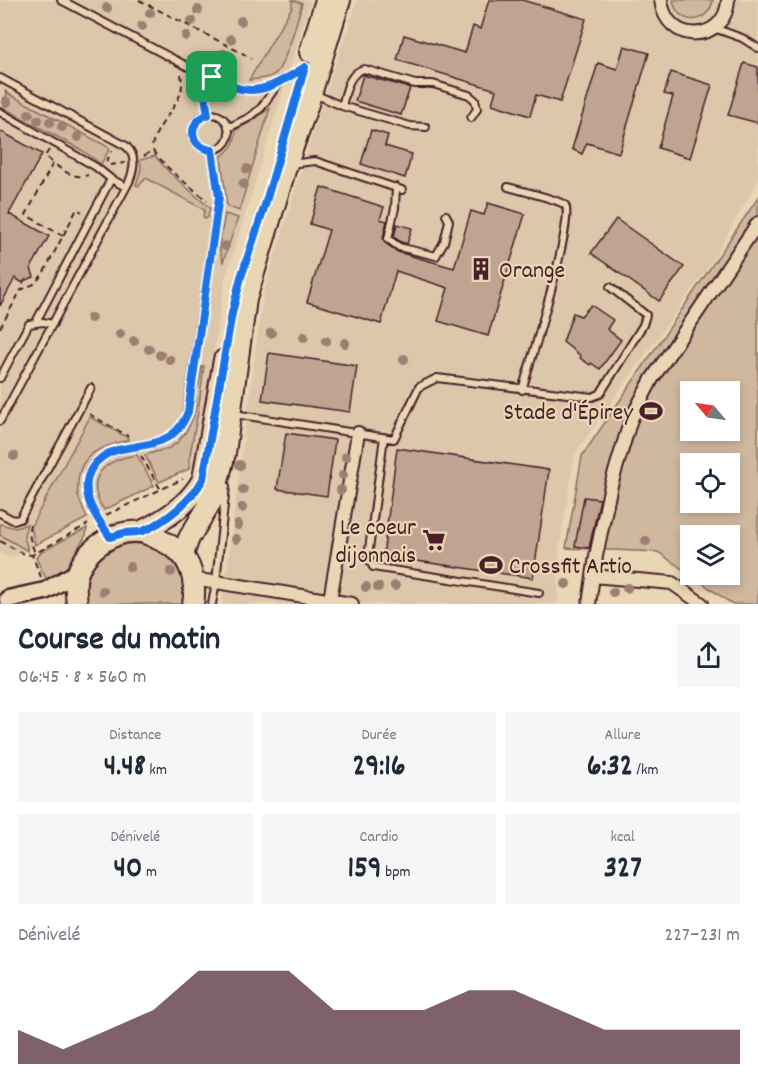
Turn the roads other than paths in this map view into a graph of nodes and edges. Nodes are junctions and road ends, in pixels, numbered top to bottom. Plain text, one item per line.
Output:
1 (61, 0) edge
2 (326, 0) edge
3 (340, 0) edge
4 (661, 0) edge
5 (728, 0) edge
6 (713, 28) junction
7 (758, 48) edge
8 (305, 67) junction
9 (198, 72) junction
10 (0, 78) edge
11 (278, 83) junction
12 (314, 86) junction
13 (342, 106) junction
14 (0, 112) edge
15 (208, 115) junction
16 (471, 118) dead end
17 (426, 127) dead end
18 (228, 128) junction
19 (212, 150) junction
20 (287, 164) junction
21 (111, 179) junction
22 (126, 187) junction
23 (508, 187) dead end
24 (446, 215) dead end
25 (758, 223) edge
26 (610, 286) dead end
27 (36, 322) junction
28 (52, 324) junction
29 (0, 378) edge
30 (91, 388) dead end
31 (522, 390) junction
32 (230, 414) junction
33 (0, 421) edge
34 (358, 433) junction
35 (384, 437) junction
36 (225, 453) junction
37 (0, 513) edge
38 (140, 532) junction
39 (110, 537) junction
40 (183, 555) junction
41 (78, 572) junction
42 (593, 576) junction
43 (193, 580) junction
44 (216, 582) junction
45 (539, 593) dead end
46 (10, 599) edge
47 (330, 600) junction
48 (77, 604) edge
49 (193, 604) edge
50 (212, 604) edge
51 (352, 604) edge
52 (589, 604) edge
53 (702, 604) edge

1 - 9 lane
2 - 8 main road
3 - 12 main road
4 - 6 street
5 - 6 street
6 - 7 lane
8 - 11 lane
8 - 38 main road
9 - 11 lane
9 - 15 lane
10 - 22 lane
11 - 18 lane
12 - 13 lane
12 - 20 main road
13 - 16 lane
13 - 17 lane
14 - 21 lane
15 - 18 lane
15 - 19 lane
18 - 19 lane
19 - 39 lane
20 - 24 lane
20 - 32 main road
21 - 22 lane
21 - 27 lane
22 - 28 lane
23 - 31 lane
25 - 42 street
26 - 31 lane
27 - 28 lane
27 - 29 lane
28 - 33 lane
30 - 37 lane
31 - 35 lane
32 - 34 lane
32 - 36 main road
34 - 35 lane
34 - 47 street
35 - 45 lane
36 - 40 main road
36 - 44 lane
38 - 39 main road
38 - 40 main road
39 - 41 main road
40 - 43 main road
41 - 46 main road
41 - 48 main road
42 - 52 street
42 - 53 street
43 - 44 street
43 - 49 main road
44 - 47 street
44 - 50 lane
47 - 51 street

